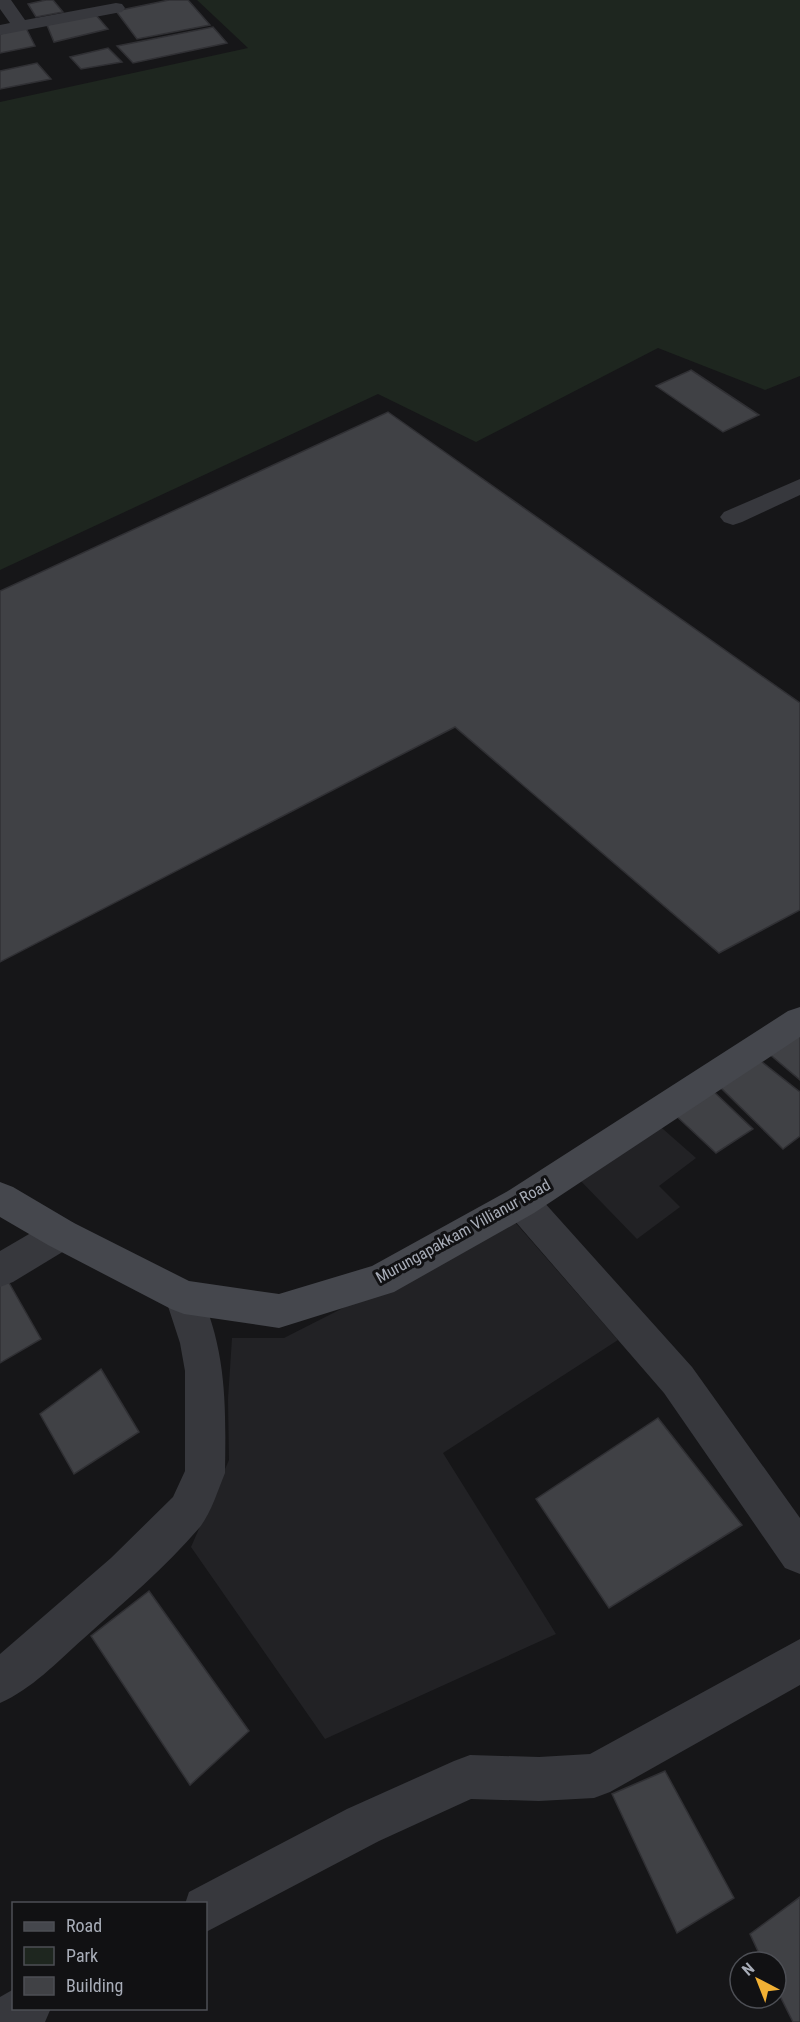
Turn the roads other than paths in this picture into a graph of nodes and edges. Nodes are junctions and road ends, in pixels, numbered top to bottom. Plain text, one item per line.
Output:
1 (2, 0) edge
2 (116, 8) dead end
3 (21, 27) junction
4 (0, 30) edge
5 (800, 486) edge
6 (733, 516) dead end
7 (800, 1020) edge
8 (0, 1198) edge
9 (521, 1202) junction
10 (61, 1234) junction
11 (0, 1270) edge
12 (184, 1297) junction
13 (800, 1553) edge
14 (800, 1661) edge
15 (0, 1681) edge
16 (207, 1908) edge
17 (24, 2010) edge
18 (3, 2022) edge

1 - 3 street
2 - 3 street
3 - 4 street
5 - 6 street
7 - 9 main road, Murungapakkam Villianur Road
8 - 10 main road, Murungapakkam Villianur Road
9 - 12 main road, Murungapakkam Villianur Road
9 - 13 street
10 - 11 street
10 - 12 main road, Murungapakkam Villianur Road
12 - 15 street
14 - 16 street
17 - 18 street

